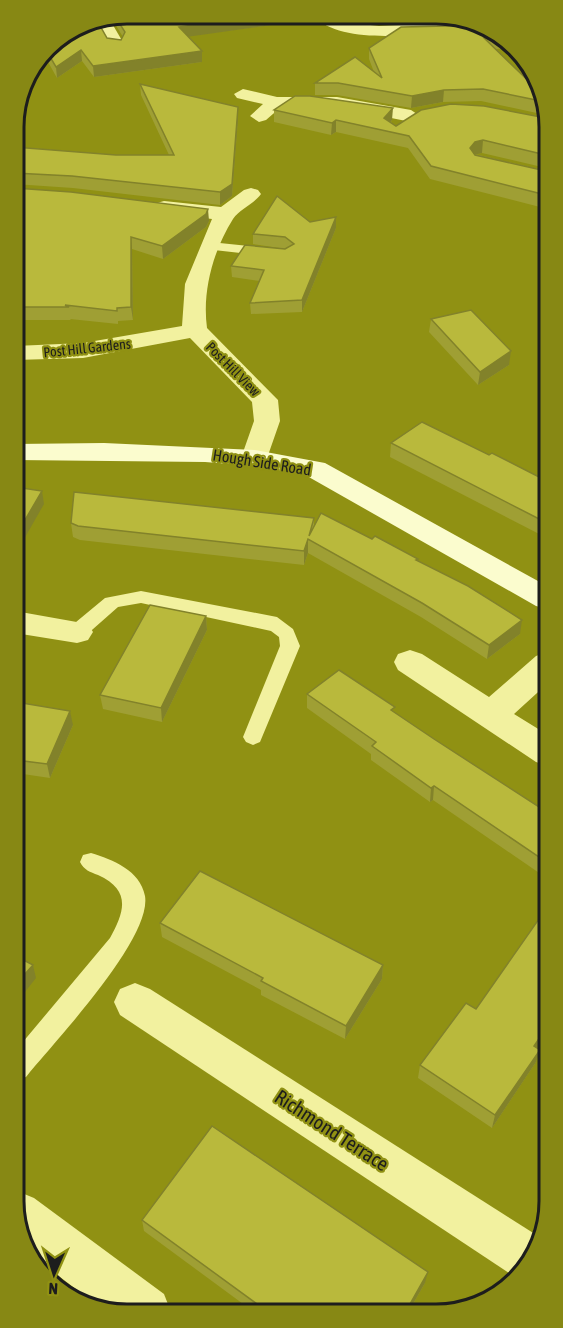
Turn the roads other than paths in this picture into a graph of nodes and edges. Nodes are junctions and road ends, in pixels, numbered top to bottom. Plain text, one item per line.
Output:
1 (335, 24) edge
2 (106, 26) edge
3 (456, 27) edge
4 (116, 44) edge
5 (243, 94) dead end
6 (277, 102) junction
7 (432, 112) edge
8 (259, 116) dead end
9 (411, 116) junction
10 (395, 131) edge
11 (251, 194) dead end
12 (138, 203) edge
13 (225, 214) junction
14 (210, 246) junction
15 (285, 254) edge
16 (195, 330) junction
17 (24, 353) edge
18 (24, 452) edge
19 (255, 458) junction
20 (539, 595) edge
21 (24, 623) edge
22 (77, 632) joint
23 (411, 662) dead end
24 (539, 672) edge
25 (491, 715) junction
26 (253, 737) dead end
27 (539, 747) edge
28 (91, 862) dead end
29 (135, 1002) dead end
30 (24, 1059) edge
31 (27, 1222) edge
32 (524, 1254) edge
33 (135, 1304) edge

1 - 3 street
2 - 4 street
5 - 6 street
6 - 8 street
6 - 9 street
7 - 9 street
9 - 10 street
11 - 13 street, Post Hill View
12 - 13 street
13 - 14 street, Post Hill View
14 - 15 lane
14 - 16 street, Post Hill View
16 - 17 street, Post Hill Gardens
16 - 19 street, Post Hill View
18 - 19 main road, Hough Side Road
19 - 20 main road, Hough Side Road
21 - 22 street
22 - 26 lane
23 - 25 street
24 - 25 street
25 - 27 street
28 - 30 lane
29 - 32 street, Richmond Terrace
31 - 33 street

